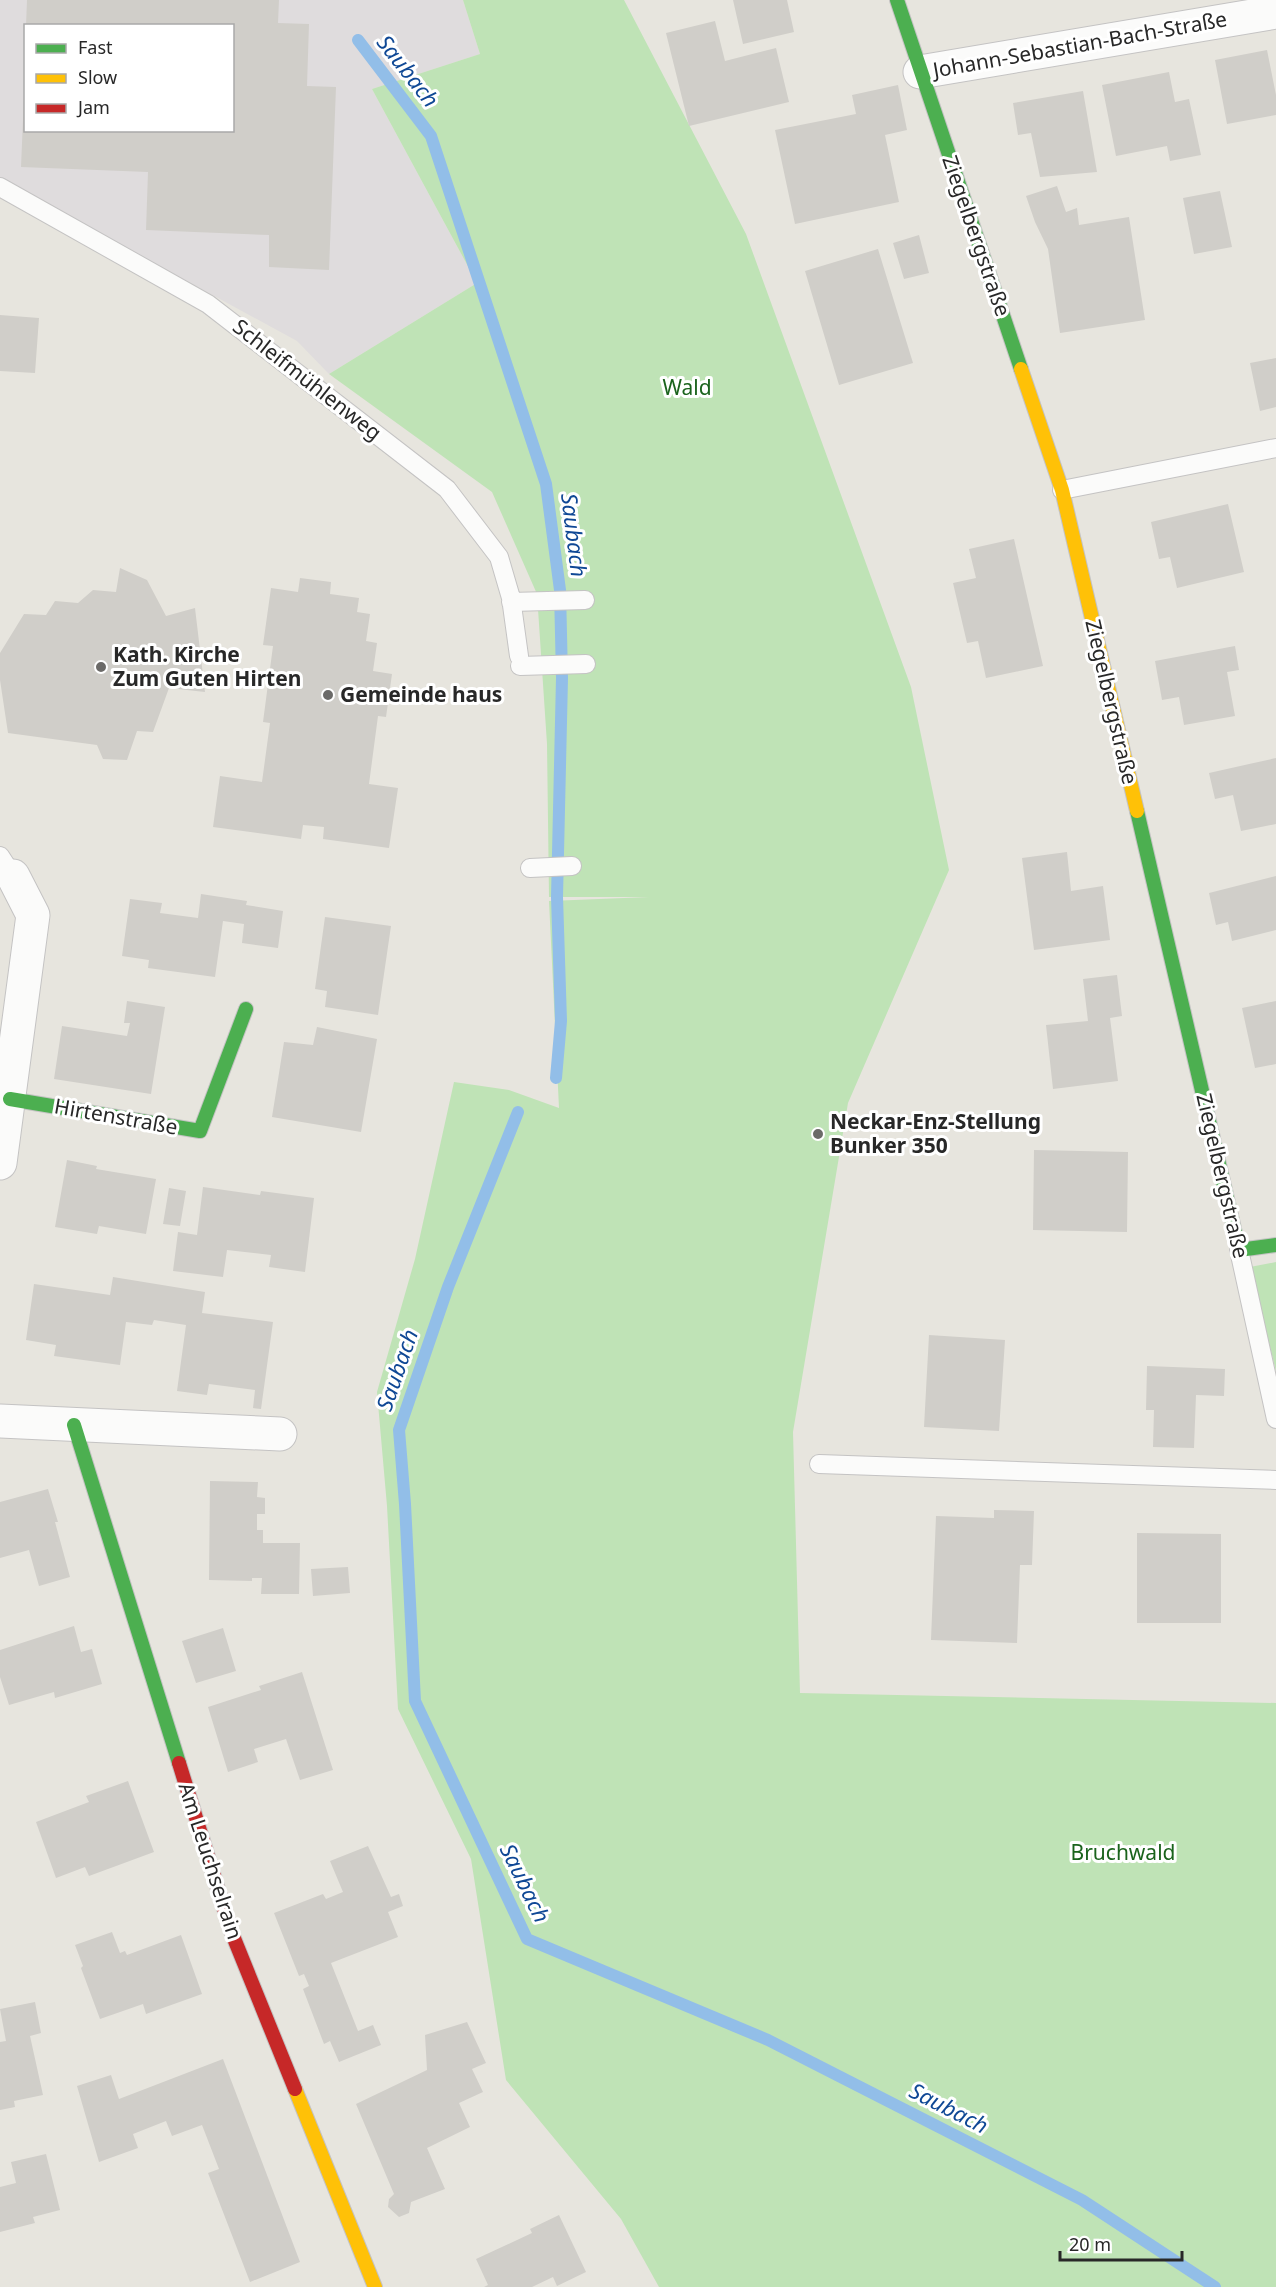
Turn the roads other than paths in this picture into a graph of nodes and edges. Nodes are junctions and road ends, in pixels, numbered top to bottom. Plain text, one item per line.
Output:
1 (897, 0) edge
2 (1276, 12) edge
3 (920, 72) junction
4 (0, 187) edge
5 (1276, 448) edge
6 (1062, 490) junction
7 (569, 601) dead end
8 (511, 602) junction
9 (570, 664) dead end
10 (6, 866) edge
11 (562, 867) dead end
12 (530, 868) dead end
13 (246, 1009) dead end
14 (10, 1099) junction
15 (0, 1163) edge
16 (1276, 1245) edge
17 (1239, 1250) junction
18 (1276, 1419) edge
19 (0, 1421) edge
20 (74, 1425) junction
21 (280, 1434) dead end
22 (819, 1464) dead end
23 (1276, 1480) edge
24 (375, 2287) edge

1 - 3 street, Ziegelbergstraße
2 - 3 street, Johann-Sebastian-Bach-Straße
3 - 6 street, Ziegelbergstraße
4 - 8 lane, Schleifmühlenweg
5 - 6 lane
6 - 17 street, Ziegelbergstraße
7 - 8 lane
8 - 9 lane, Schleifmühlenweg
10 - 14 street
11 - 12 lane
13 - 14 street, Hirtenstraße
14 - 15 street
16 - 17 street
17 - 18 lane, Ziegelbergstraße
19 - 20 street
20 - 21 street
20 - 24 street, Am Leuchselrain
22 - 23 lane

